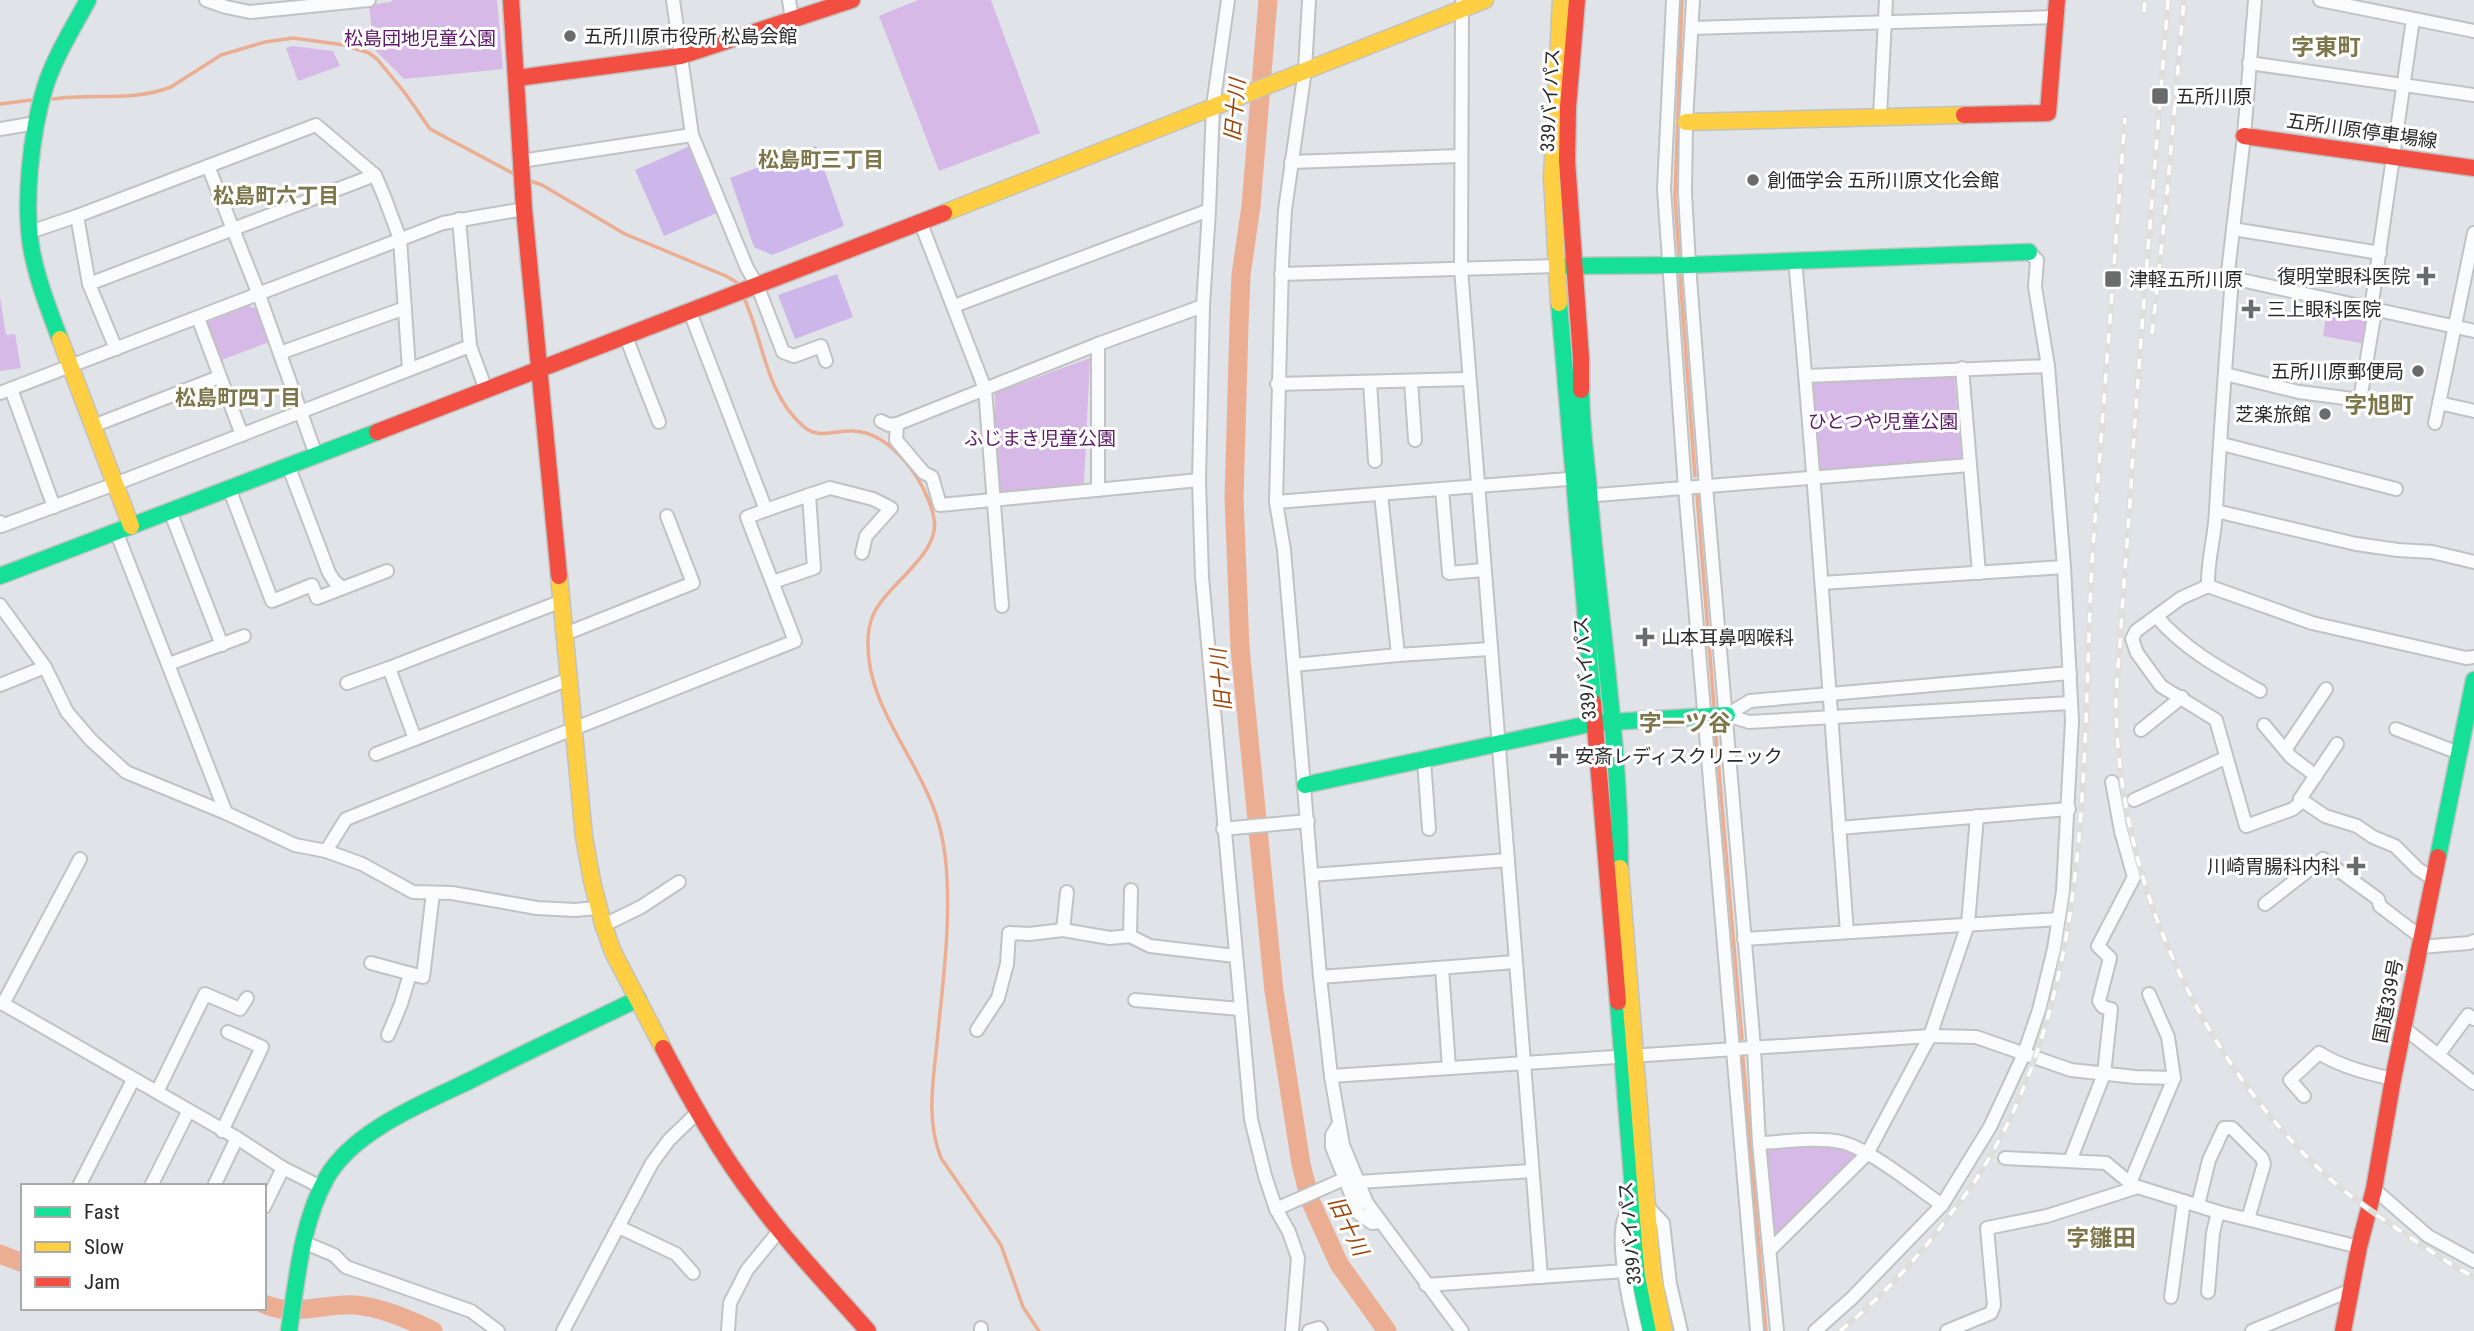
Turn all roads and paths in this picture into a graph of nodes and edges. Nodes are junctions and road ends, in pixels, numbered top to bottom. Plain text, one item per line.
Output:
1 (88, 0) edge
2 (206, 0) edge
3 (369, 0) edge
4 (511, 0) edge
5 (673, 0) edge
6 (789, 0) edge
7 (852, 0) edge
8 (1227, 0) edge
9 (1309, 0) edge
10 (1485, 0) edge
11 (1561, 0) edge
12 (1577, 0) edge
13 (1672, 0) edge
14 (1693, 0) edge
15 (1886, 0) edge
16 (2057, 0) edge
17 (2255, 0) edge
18 (2320, 0) edge
19 (2392, 0) edge
20 (331, 2) edge
21 (1461, 5) edge
22 (2388, 14) junction
23 (2056, 17) junction
24 (2413, 19) junction
25 (792, 20) junction
26 (1885, 21) junction
27 (1692, 28) junction
28 (2474, 31) edge
29 (681, 56) junction
30 (2249, 63) junction
31 (1305, 70) junction
32 (517, 78) junction
33 (2405, 85) junction
34 (2474, 95) edge
35 (1217, 104) junction
36 (1880, 116) junction
37 (1686, 122) junction
38 (36, 123) junction
39 (0, 129) edge
40 (692, 135) junction
41 (2244, 135) junction
42 (1460, 156) junction
43 (2395, 157) junction
44 (1291, 162) junction
45 (521, 164) junction
46 (208, 166) junction
47 (2474, 168) edge
48 (374, 175) junction
49 (524, 209) junction
50 (1209, 210) junction
51 (77, 216) junction
52 (459, 219) junction
53 (920, 221) junction
54 (2232, 229) junction
55 (234, 230) junction
56 (30, 232) junction
57 (2474, 233) edge
58 (400, 239) junction
59 (2029, 252) joint
60 (2379, 253) junction
61 (1795, 260) junction
62 (1574, 265) junction
63 (1670, 265) junction
64 (1689, 265) junction
65 (1556, 266) junction
66 (1461, 269) junction
67 (1281, 274) junction
68 (2232, 278) junction
69 (89, 284) junction
70 (754, 286) junction
71 (259, 295) junction
72 (954, 306) junction
73 (1203, 306) junction
74 (405, 308) junction
75 (2371, 309) junction
76 (690, 312) junction
77 (198, 318) junction
78 (2455, 327) junction
79 (2474, 331) edge
80 (626, 337) junction
81 (1098, 344) junction
82 (470, 346) junction
83 (116, 349) junction
84 (280, 353) junction
85 (826, 360) dead end
86 (70, 366) junction
87 (2048, 366) junction
88 (1962, 368) junction
89 (409, 369) junction
90 (540, 370) junction
91 (2225, 374) junction
92 (1806, 376) junction
93 (219, 377) junction
94 (1468, 379) junction
95 (1410, 381) junction
96 (1370, 382) junction
97 (1278, 384) junction
98 (985, 388) junction
99 (486, 390) junction
100 (5, 391) edge
101 (2440, 402) junction
102 (2474, 411) edge
103 (301, 412) junction
104 (881, 421) dead end
105 (659, 422) dead end
106 (2435, 423) dead end
107 (897, 424) junction
108 (93, 426) junction
109 (242, 435) junction
110 (1415, 440) dead end
111 (2222, 444) junction
112 (316, 455) junction
113 (1375, 461) dead end
114 (1970, 465) junction
115 (288, 466) junction
116 (1581, 478) junction
117 (1814, 478) junction
118 (1199, 480) junction
119 (115, 484) junction
120 (1706, 486) junction
121 (1477, 487) junction
122 (229, 488) junction
123 (1685, 488) junction
124 (1442, 489) junction
125 (2396, 489) dead end
126 (1098, 490) junction
127 (1381, 494) junction
128 (809, 495) junction
129 (1583, 496) junction
130 (995, 498) junction
131 (1276, 502) junction
132 (54, 507) junction
133 (766, 510) junction
134 (170, 511) junction
135 (2216, 511) junction
136 (667, 516) dead end
137 (0, 522) edge
138 (124, 528) junction
139 (862, 553) dead end
140 (2474, 562) edge
141 (2064, 567) junction
142 (1483, 570) junction
143 (387, 571) dead end
144 (1979, 573) junction
145 (0, 576) edge
146 (773, 582) junction
147 (1822, 583) junction
148 (2207, 586) junction
149 (343, 588) junction
150 (562, 601) junction
151 (0, 605) edge
152 (1002, 606) dead end
153 (2157, 617) junction
154 (565, 634) junction
155 (244, 636) dead end
156 (222, 645) junction
157 (1489, 649) junction
158 (1398, 654) junction
159 (2474, 657) edge
160 (169, 664) junction
161 (1294, 665) junction
162 (45, 667) junction
163 (389, 668) junction
164 (2070, 673) junction
165 (569, 679) junction
166 (2474, 680) edge
167 (347, 683) dead end
168 (0, 685) edge
169 (2326, 689) dead end
170 (2260, 691) dead end
171 (1828, 693) junction
172 (2182, 697) junction
173 (2070, 703) junction
174 (2470, 714) edge
175 (1706, 715) junction
176 (1727, 715) junction
177 (1830, 718) junction
178 (1611, 721) junction
179 (1594, 723) junction
180 (2264, 725) dead end
181 (2396, 729) dead end
182 (574, 730) junction
183 (2141, 730) dead end
184 (415, 739) junction
185 (2337, 744) dead end
186 (1497, 745) junction
187 (2286, 750) junction
188 (2459, 753) junction
189 (376, 754) dead end
190 (2225, 758) junction
191 (1424, 760) junction
192 (2316, 776) junction
193 (2112, 782) dead end
194 (1305, 785) junction
195 (2300, 799) junction
196 (2134, 800) dead end
197 (2069, 809) junction
198 (226, 813) junction
199 (1977, 817) junction
200 (1308, 821) junction
201 (1227, 828) junction
202 (1839, 828) junction
203 (1429, 829) dead end
204 (326, 851) junction
205 (80, 859) dead end
206 (1508, 860) junction
207 (1312, 875) junction
208 (2433, 879) junction
209 (679, 882) dead end
210 (1131, 890) dead end
211 (1067, 892) dead end
212 (433, 893) junction
213 (2265, 905) dead end
214 (597, 908) junction
215 (2058, 919) junction
216 (1968, 925) junction
217 (602, 926) junction
218 (1063, 930) junction
219 (1847, 932) junction
220 (1130, 936) junction
221 (1744, 939) junction
222 (2421, 942) junction
223 (2472, 944) edge
224 (1235, 956) junction
225 (1516, 962) junction
226 (370, 963) dead end
227 (1442, 968) junction
228 (410, 974) junction
229 (1320, 977) junction
230 (2149, 994) dead end
231 (247, 998) dead end
232 (638, 999) junction
233 (1135, 1000) dead end
234 (2, 1003) edge
235 (1240, 1009) junction
236 (2474, 1019) edge
237 (976, 1030) dead end
238 (2405, 1030) junction
239 (228, 1032) dead end
240 (388, 1035) dead end
241 (1930, 1036) junction
242 (1754, 1048) junction
243 (1734, 1049) junction
244 (2024, 1054) junction
245 (2439, 1054) junction
246 (1628, 1056) junction
247 (1522, 1063) junction
248 (1449, 1068) junction
249 (2104, 1074) junction
250 (1331, 1076) junction
251 (2174, 1078) junction
252 (2393, 1079) junction
253 (133, 1080) junction
254 (2474, 1083) edge
255 (157, 1092) junction
256 (2304, 1097) dead end
257 (188, 1112) junction
258 (698, 1112) junction
259 (1339, 1124) junction
260 (222, 1131) junction
261 (237, 1139) junction
262 (1759, 1143) junction
263 (1867, 1154) junction
264 (2005, 1158) dead end
265 (2070, 1161) junction
266 (283, 1168) junction
267 (1532, 1171) junction
268 (1343, 1180) junction
269 (1358, 1182) junction
270 (80, 1184) edge
271 (152, 1184) edge
272 (215, 1184) edge
273 (2134, 1185) junction
274 (323, 1188) junction
275 (2374, 1189) junction
276 (2184, 1201) junction
277 (266, 1204) edge
278 (1942, 1205) junction
279 (2198, 1205) junction
280 (1641, 1206) junction
281 (1279, 1208) junction
282 (2218, 1212) junction
283 (2248, 1219) junction
284 (1381, 1222) junction
285 (619, 1227) junction
286 (779, 1231) junction
287 (302, 1247) junction
288 (2359, 1247) junction
289 (1769, 1251) junction
290 (2474, 1261) edge
291 (1625, 1271) junction
292 (692, 1273) dead end
293 (1541, 1277) junction
294 (1426, 1285) junction
295 (2351, 1290) junction
296 (2208, 1292) dead end
297 (2171, 1297) dead end
298 (861, 1328) edge
299 (289, 1331) edge
300 (498, 1331) edge
301 (563, 1331) edge
302 (728, 1331) edge
303 (1292, 1331) edge
304 (1309, 1331) edge
305 (1321, 1331) edge
306 (1462, 1331) edge
307 (1636, 1331) edge
308 (1651, 1331) edge
309 (1664, 1331) edge
310 (1681, 1331) edge
311 (1757, 1331) edge
312 (1777, 1331) edge
313 (1815, 1331) edge
314 (1947, 1331) edge
315 (2252, 1331) edge
316 (2343, 1331) edge

1 - 38 main road
2 - 20 street
3 - 20 street
4 - 32 main road
5 - 29 street
6 - 25 street
7 - 25 main road
8 - 35 street
9 - 31 street
10 - 21 main road
11 - 65 main road
12 - 62 main road, 339バイパス
13 - 63 street
14 - 27 street
15 - 26 street
16 - 23 main road
17 - 30 street
18 - 22 street
19 - 22 street
21 - 31 main road
21 - 42 street
22 - 24 street
23 - 26 street
23 - 36 main road
24 - 28 street
24 - 33 street
25 - 29 main road
26 - 27 street
26 - 36 street
27 - 37 street
29 - 32 main road
29 - 40 street
30 - 33 street
30 - 41 street
31 - 35 main road
31 - 44 street
32 - 45 main road
33 - 34 street
33 - 43 street
35 - 50 street
35 - 53 main road
36 - 37 main road
37 - 64 street
38 - 39 street
38 - 56 main road
40 - 45 street
40 - 70 street
41 - 43 main road, 五所川原停車場線
41 - 54 street
42 - 44 street
42 - 66 street
43 - 47 main road, 五所川原停車場線
43 - 60 street
44 - 67 street
45 - 49 main road
46 - 48 street
46 - 51 street
46 - 55 street
48 - 55 street
48 - 58 street
49 - 52 street
49 - 90 main road
50 - 72 street
50 - 73 street
51 - 56 street
51 - 69 street
52 - 58 street
52 - 82 street
53 - 70 main road
53 - 72 street
54 - 60 street
54 - 68 street
55 - 69 street
55 - 71 street
56 - 86 main road
57 - 78 street
58 - 71 street
58 - 74 street
59 - 61 main road
59 - 87 street
60 - 75 street
61 - 64 main road
61 - 92 street
62 - 63 main road
62 - 65 main road
62 - 116 main road, 339バイパス
63 - 64 main road
63 - 123 street
64 - 120 street
65 - 66 street
65 - 116 main road
66 - 67 street
66 - 94 street
67 - 97 street
68 - 75 street
68 - 91 street
69 - 83 street
70 - 76 main road
70 - 85 street
71 - 77 street
71 - 84 street
72 - 98 street
73 - 81 street
73 - 118 street
74 - 84 street
74 - 89 street
75 - 78 street
75 - 91 street
76 - 80 main road
76 - 133 street
77 - 83 street
77 - 93 street
78 - 79 street
78 - 101 street
80 - 90 main road
80 - 105 street
81 - 98 street
81 - 126 street
82 - 89 street
82 - 99 street
83 - 86 street
84 - 103 street
86 - 100 street
86 - 108 main road
87 - 88 street
87 - 141 street
88 - 92 street
88 - 114 street
89 - 103 street
90 - 99 main road
90 - 150 main road
91 - 111 street
92 - 117 street
93 - 108 street
93 - 109 street
94 - 95 street
94 - 121 street
95 - 96 street
95 - 110 street
96 - 97 street
96 - 113 street
97 - 131 street
98 - 107 street
98 - 130 street
99 - 112 main road
100 - 132 street
101 - 102 street
101 - 106 street
103 - 109 street
103 - 112 street
104 - 107 street
107 - 130 street
108 - 119 main road
109 - 119 street
111 - 125 street
111 - 135 street
112 - 115 main road
114 - 117 street
114 - 144 street
115 - 122 main road
115 - 149 street
116 - 121 street
116 - 129 main road
117 - 120 street
117 - 147 street
118 - 126 street
118 - 201 street
119 - 132 street
119 - 138 main road
120 - 123 street
120 - 176 street
121 - 124 street
121 - 142 street
122 - 134 main road
122 - 149 street
123 - 129 street
123 - 175 street
124 - 127 street
124 - 142 street
126 - 130 street
127 - 131 street
127 - 158 street
128 - 133 street
128 - 139 street
128 - 146 street
129 - 178 main road, 339バイパス
129 - 179 main road
130 - 152 street
131 - 161 street
132 - 137 street
133 - 146 street
134 - 138 main road
134 - 156 street
135 - 140 street
135 - 148 street
136 - 154 street
138 - 145 main road
138 - 160 street
141 - 144 street
141 - 164 street
142 - 157 street
143 - 149 street
144 - 147 street
146 - 182 street
147 - 171 street
148 - 153 street
148 - 159 street
150 - 154 main road
150 - 163 street
151 - 162 street
153 - 170 street
153 - 172 street
154 - 165 main road
155 - 156 street
156 - 160 street
157 - 158 street
157 - 186 street
158 - 161 street
160 - 198 street
161 - 194 street
162 - 168 street
162 - 198 street
163 - 167 street
163 - 184 street
164 - 171 street
164 - 173 street
165 - 182 main road
165 - 184 street
166 - 174 main road, 国道339号
169 - 187 street
171 - 176 street
171 - 177 street
172 - 183 street
172 - 190 street
173 - 177 street
173 - 197 street
174 - 188 main road, 国道339号
175 - 176 main road
175 - 178 main road
175 - 243 street
176 - 177 street
176 - 221 street
177 - 202 street
178 - 179 main road
178 - 246 main road, 339バイパス
179 - 186 main road
179 - 246 main road
180 - 187 street
181 - 188 street
182 - 204 street
182 - 214 main road
184 - 189 street
185 - 192 street
186 - 191 main road
186 - 206 street
187 - 192 street
188 - 208 main road, 国道339号
190 - 195 street
190 - 196 street
191 - 194 main road
191 - 203 street
192 - 195 street
193 - 249 street
194 - 200 street
195 - 208 street
197 - 199 street
197 - 215 street
198 - 204 street
199 - 202 street
199 - 216 street
200 - 201 street
200 - 207 street
201 - 224 street
202 - 219 street
204 - 212 street
205 - 234 street
206 - 207 street
206 - 225 street
207 - 229 street
208 - 222 main road, 国道339号
209 - 217 street
210 - 220 street
211 - 218 street
212 - 214 street
212 - 228 street
213 - 222 street
214 - 217 main road
215 - 216 street
215 - 244 street
216 - 219 street
216 - 241 street
217 - 232 main road
218 - 220 street
218 - 237 street
219 - 221 street
220 - 224 street
221 - 242 street
222 - 223 street
222 - 238 main road, 国道339号
224 - 235 street
225 - 227 street
225 - 247 street
226 - 228 street
227 - 229 street
227 - 248 street
228 - 240 street
229 - 250 street
230 - 251 street
231 - 255 street
232 - 258 main road
232 - 274 main road
233 - 235 street
234 - 253 street
235 - 281 street
236 - 245 street
238 - 245 street
238 - 252 main road, 国道339号
239 - 260 street
241 - 242 street
241 - 244 street
241 - 263 street
242 - 243 street
242 - 262 street
243 - 246 street
243 - 311 street
244 - 249 street
244 - 278 street
245 - 254 street
246 - 247 street
246 - 280 main road
247 - 248 street
247 - 267 street
248 - 250 street
249 - 251 street
249 - 265 street
250 - 259 street
251 - 273 street
252 - 256 street
252 - 275 main road, 国道339号
253 - 255 street
253 - 270 street
255 - 257 street
257 - 260 street
257 - 271 street
258 - 285 street
258 - 286 main road
259 - 268 street
259 - 269 street
260 - 261 street
261 - 266 street
261 - 272 street
262 - 263 street
262 - 289 street
263 - 278 street
263 - 289 street
264 - 265 street
265 - 273 street
266 - 274 street
266 - 277 street
267 - 269 street
267 - 293 street
268 - 281 street
268 - 284 street
269 - 284 street
273 - 276 street
273 - 314 street
274 - 287 main road
275 - 288 main road, 国道339号
275 - 290 street
276 - 279 street
276 - 297 street
278 - 313 street
279 - 282 street
279 - 283 street
280 - 291 street
280 - 308 main road
280 - 309 main road, 339バイパス
280 - 310 street
281 - 303 street
282 - 283 street
282 - 296 street
283 - 288 street
284 - 294 street
285 - 292 street
285 - 301 street
286 - 298 main road
286 - 302 street
287 - 299 main road
287 - 300 street
288 - 295 main road, 国道339号
289 - 312 street
291 - 293 street
291 - 307 street
293 - 294 street
294 - 306 street
295 - 315 street
295 - 316 main road, 国道339号
304 - 305 street

